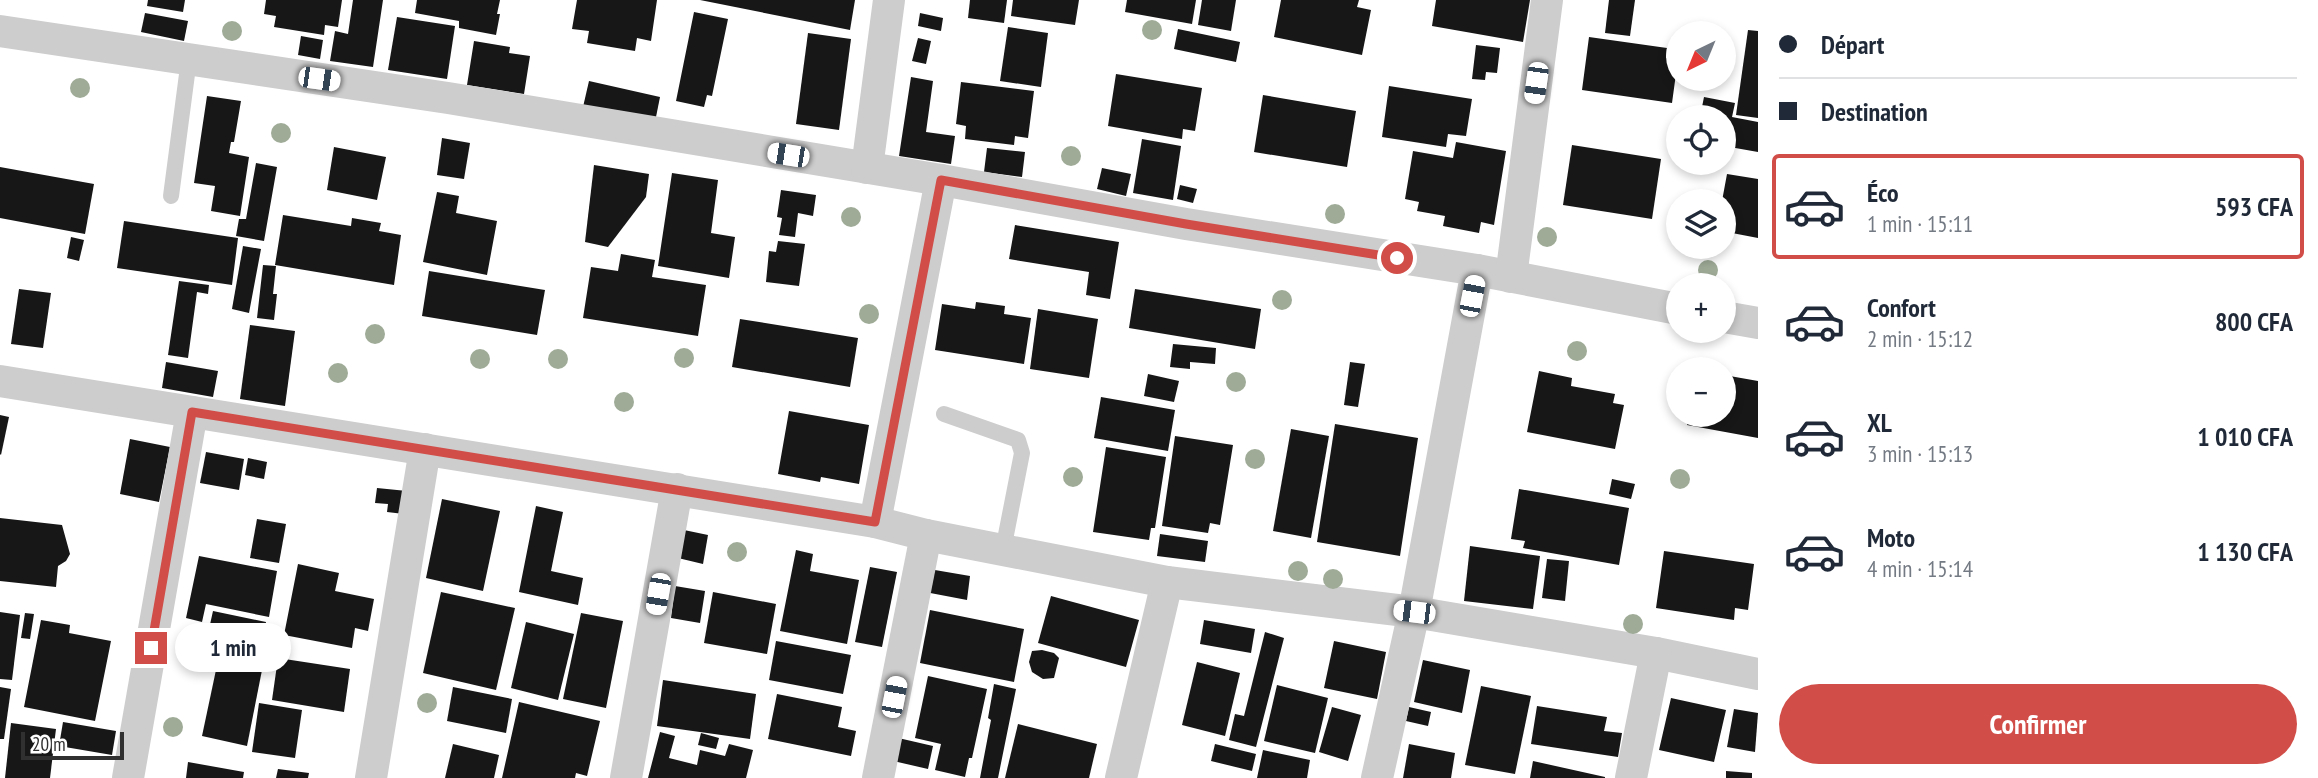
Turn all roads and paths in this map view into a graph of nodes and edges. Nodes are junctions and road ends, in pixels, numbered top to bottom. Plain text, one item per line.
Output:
1 (889, 0) edge
2 (1547, 0) edge
3 (0, 31) edge
4 (189, 60) junction
5 (867, 168) junction
6 (941, 180) junction
7 (171, 196) dead end
8 (1477, 270) junction
9 (1511, 277) junction
10 (1666, 307) edge
11 (1736, 319) edge
12 (1758, 323) edge
13 (0, 381) edge
14 (192, 412) junction
15 (944, 414) dead end
16 (425, 449) junction
17 (677, 489) junction
18 (875, 522) junction
19 (926, 536) junction
20 (1003, 550) junction
21 (1167, 582) junction
22 (1414, 612) junction
23 (1656, 653) junction
24 (1758, 674) edge
25 (128, 778) edge
26 (371, 778) edge
27 (626, 778) edge
28 (878, 778) edge
29 (1121, 778) edge
30 (1377, 778) edge
31 (1630, 778) edge

1 - 5 street
2 - 9 street
3 - 4 street
4 - 5 street
4 - 7 lane
5 - 6 street
6 - 8 street
6 - 18 street
8 - 9 street
8 - 22 street
9 - 10 street
11 - 12 street
13 - 14 street
14 - 16 street
14 - 25 street
15 - 20 lane
16 - 17 street
16 - 26 street
17 - 18 street
17 - 27 street
18 - 19 street
19 - 20 street
19 - 28 street
20 - 21 street
21 - 22 street
21 - 29 street
22 - 23 street
22 - 30 street
23 - 24 street
23 - 31 street

